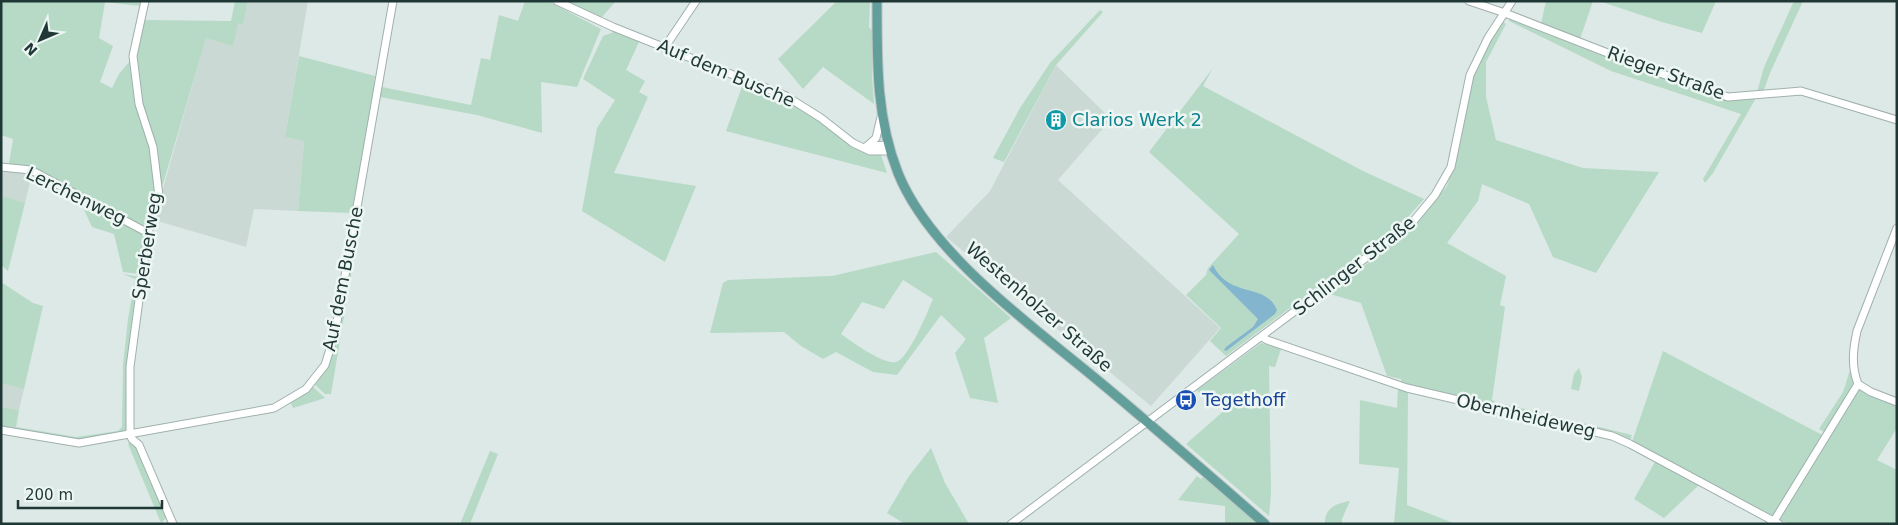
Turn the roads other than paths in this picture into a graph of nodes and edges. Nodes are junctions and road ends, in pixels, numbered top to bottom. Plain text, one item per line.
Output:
1 (145, 1) edge
2 (393, 1) edge
3 (557, 1) edge
4 (696, 1) edge
5 (877, 1) edge
6 (1469, 1) edge
7 (1512, 1) edge
8 (1505, 13) junction
9 (664, 47) junction
10 (882, 112) junction
11 (1897, 120) edge
12 (864, 146) junction
13 (890, 148) junction
14 (1, 167) edge
15 (1897, 228) edge
16 (148, 232) junction
17 (1262, 337) junction
18 (1858, 384) junction
19 (1897, 402) edge
20 (1147, 422) junction
21 (1, 430) edge
22 (141, 433) junction
23 (130, 435) junction
24 (138, 445) junction
25 (1774, 523) edge
26 (173, 524) edge
27 (1011, 524) edge
28 (1265, 524) edge

1 - 16 street, Sperberweg
2 - 22 street, Auf dem Busche
3 - 9 street, Auf dem Busche
4 - 9 street
5 - 10 main road, Westenholzer Straße
6 - 8 street, Rieger Straße
7 - 8 street, Schlinger Straße
8 - 11 street, Rieger Straße
8 - 17 street, Schlinger Straße
9 - 12 street, Auf dem Busche
10 - 12 street
10 - 13 main road, Westenholzer Straße
12 - 13 street
13 - 20 main road, Westenholzer Straße
14 - 16 street, Lerchenweg
15 - 18 street
16 - 23 street, Sperberweg
17 - 20 street, Schlinger Straße
17 - 25 street, Obernheideweg
18 - 19 street
18 - 25 street
20 - 27 street, Schlinger Straße
20 - 28 main road, Westenholzer Straße
21 - 23 street, Auf dem Busche
22 - 23 street, Auf dem Busche
22 - 24 street
23 - 24 street
24 - 26 street

